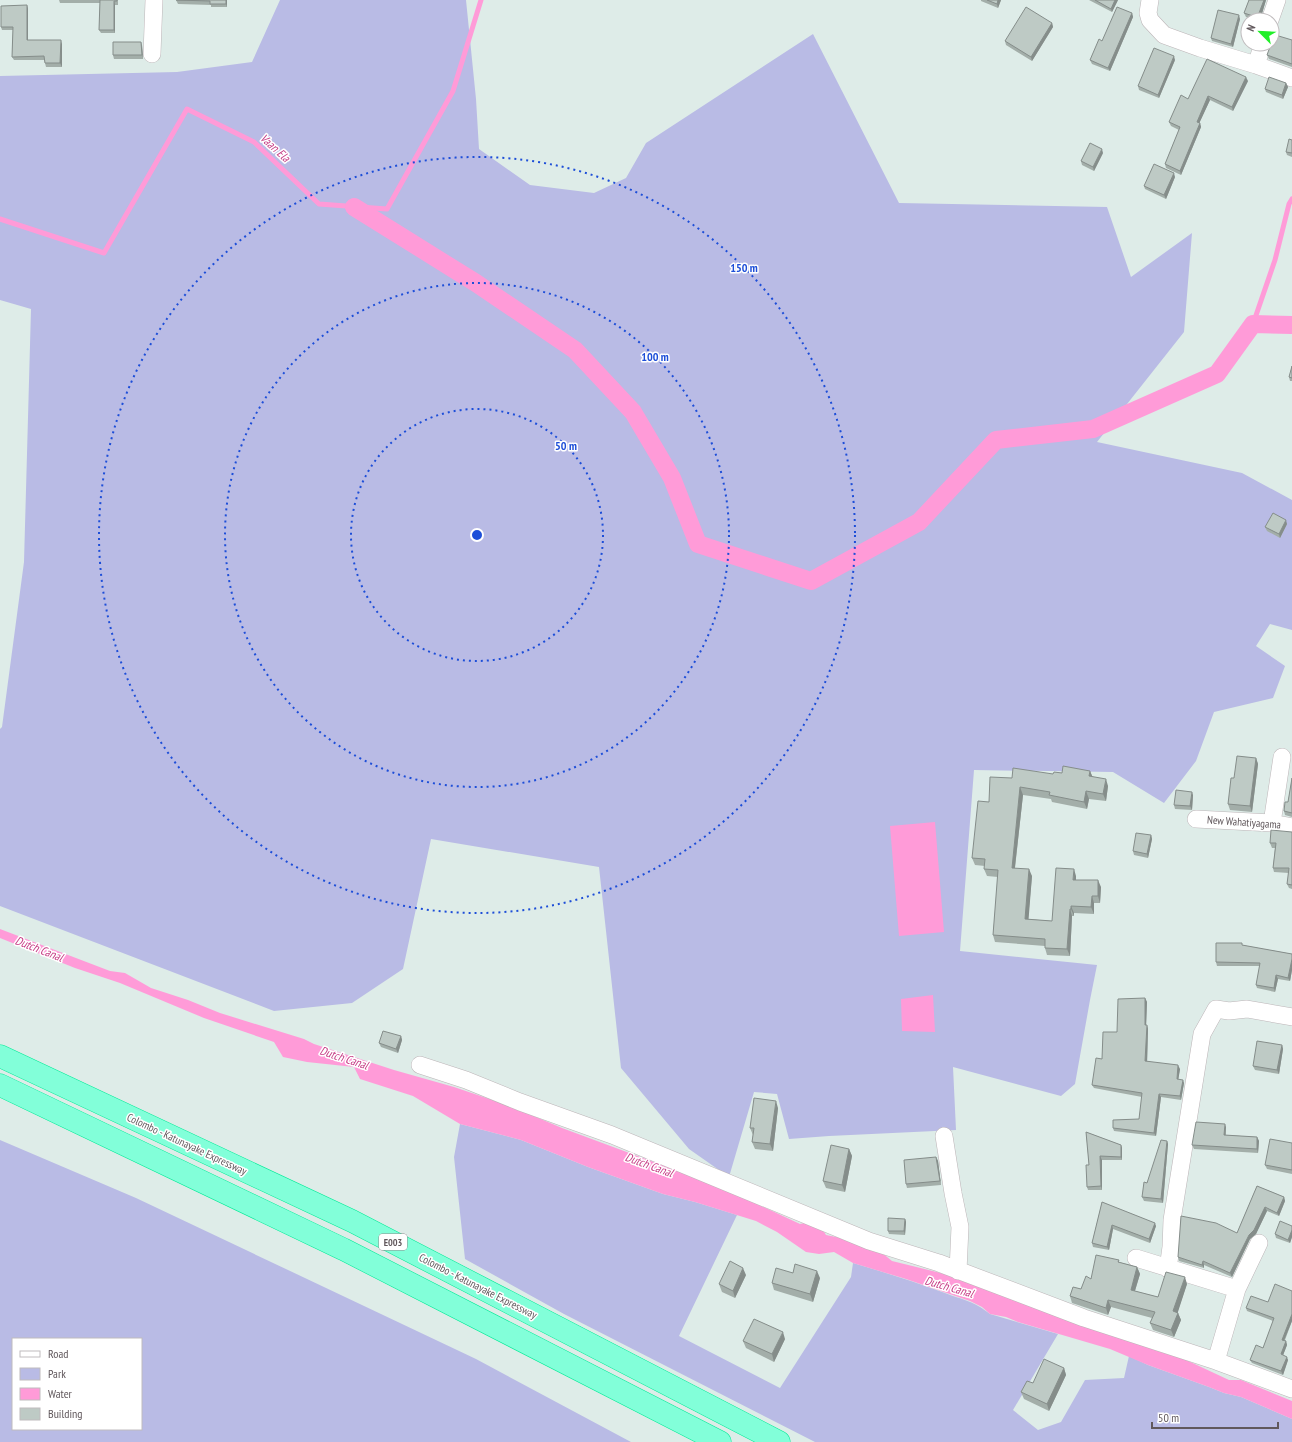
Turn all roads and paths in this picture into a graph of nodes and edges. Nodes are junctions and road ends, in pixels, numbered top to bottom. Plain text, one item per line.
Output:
1 (154, 0) edge
2 (1150, 0) edge
3 (1277, 0) edge
4 (1273, 12) edge
5 (1260, 52) edge
6 (152, 54) dead end
7 (1256, 65) junction
8 (1292, 78) edge
9 (1282, 757) dead end
10 (1196, 819) dead end
11 (1272, 823) junction
12 (1292, 827) edge
13 (1292, 1017) edge
14 (0, 1056) edge
15 (420, 1065) dead end
16 (0, 1085) edge
17 (944, 1136) dead end
18 (1260, 1243) dead end
19 (1136, 1258) dead end
20 (1168, 1269) junction
21 (958, 1271) junction
22 (1237, 1289) junction
23 (1216, 1361) junction
24 (1292, 1389) edge
25 (720, 1442) edge
26 (779, 1442) edge

1 - 6 street
2 - 7 street
3 - 4 street
5 - 7 street
7 - 8 street
9 - 11 street
10 - 11 street, New Wahatiyagama
11 - 12 street, New Wahatiyagama
13 - 20 street
14 - 26 highway, Colombo - Katunayake Expressway / E003
15 - 21 street
16 - 25 highway, E003
17 - 21 street
18 - 22 street
19 - 20 street
20 - 22 street
21 - 23 street
22 - 23 street
23 - 24 street

